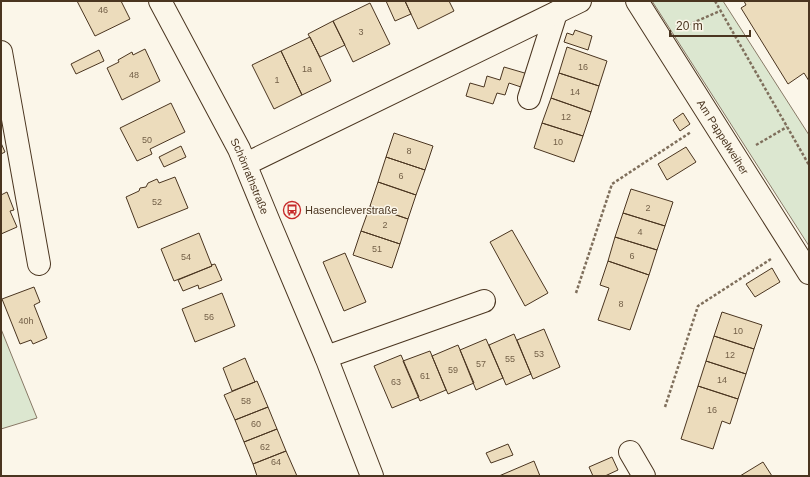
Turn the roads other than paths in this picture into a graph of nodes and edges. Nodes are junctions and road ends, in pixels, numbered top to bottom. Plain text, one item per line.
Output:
1 (160, 1) edge
2 (580, 1) edge
3 (637, 1) edge
4 (556, 12) junction
5 (1, 52) edge
6 (529, 98) dead end
7 (246, 164) junction
8 (39, 264) dead end
9 (809, 273) edge
10 (484, 301) dead end
11 (326, 357) junction
12 (630, 452) dead end
13 (372, 476) edge
14 (644, 476) edge

1 - 7 street, Schönrathstraße
2 - 4 street
3 - 9 street, Am Pappelweiher
4 - 6 street
4 - 7 street
5 - 8 street
7 - 11 street, Schönrathstraße
10 - 11 street
11 - 13 street, Schönrathstraße
12 - 14 street

